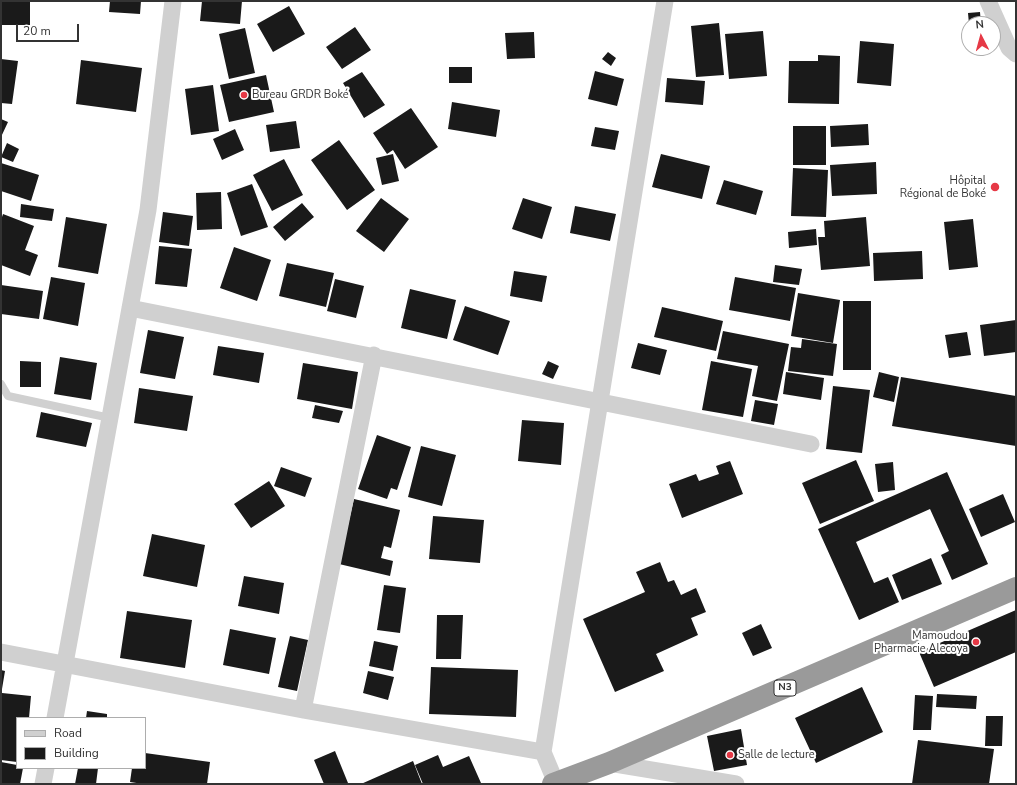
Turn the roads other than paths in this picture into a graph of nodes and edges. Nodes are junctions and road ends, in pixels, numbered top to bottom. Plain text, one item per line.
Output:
1 (173, 1) edge
2 (665, 1) edge
3 (988, 1) edge
4 (1014, 49) edge
5 (130, 308) junction
6 (374, 355) junction
7 (1, 384) edge
8 (601, 402) junction
9 (110, 418) junction
10 (811, 444) dead end
11 (1016, 588) edge
12 (1, 652) edge
13 (65, 665) junction
14 (303, 710) junction
15 (55, 717) edge
16 (543, 752) junction
17 (609, 763) junction
18 (46, 769) edge
19 (554, 783) edge
20 (43, 784) edge
21 (736, 784) edge

1 - 5 street
2 - 8 street
3 - 4 street
5 - 6 street
5 - 9 street
6 - 8 street
6 - 14 street
7 - 9 lane
8 - 10 street
8 - 16 street
9 - 13 street
11 - 17 highway, N3
12 - 13 street
13 - 14 street
13 - 15 street
14 - 16 street
16 - 19 street
17 - 19 highway, N3
17 - 21 street
18 - 20 street

